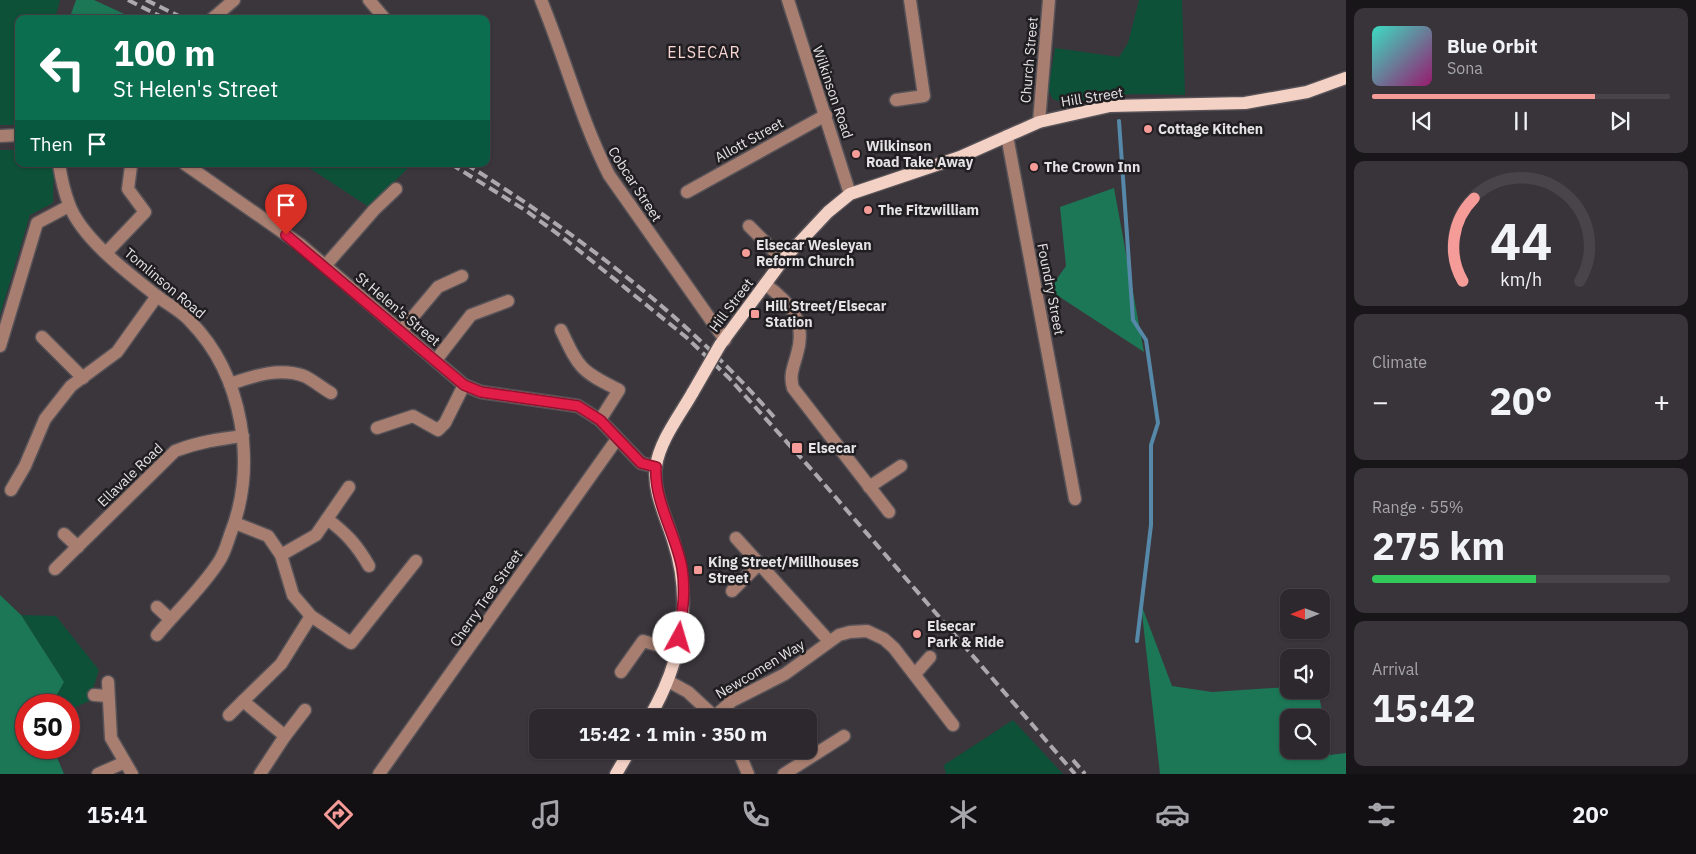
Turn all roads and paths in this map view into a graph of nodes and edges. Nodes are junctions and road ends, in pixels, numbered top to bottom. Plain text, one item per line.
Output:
1 (234, 0) edge
2 (369, 0) edge
3 (541, 0) edge
4 (788, 0) edge
5 (910, 0) edge
6 (1049, 0) edge
7 (217, 15) edge
8 (382, 15) edge
9 (1346, 78) edge
10 (896, 100) dead end
11 (826, 114) junction
12 (1039, 122) junction
13 (15, 135) edge
14 (0, 136) edge
15 (1007, 136) junction
16 (60, 167) edge
17 (131, 167) edge
18 (189, 167) edge
19 (396, 189) dead end
20 (687, 192) dead end
21 (850, 194) junction
22 (69, 206) junction
23 (749, 226) dead end
24 (106, 253) junction
25 (783, 260) junction
26 (324, 266) junction
27 (462, 276) dead end
28 (765, 284) junction
29 (157, 296) junction
30 (508, 301) dead end
31 (561, 330) dead end
32 (401, 331) junction
33 (42, 337) dead end
34 (722, 342) junction
35 (0, 346) edge
36 (436, 360) junction
37 (83, 378) junction
38 (230, 384) junction
39 (464, 385) junction
40 (331, 393) dead end
41 (600, 420) junction
42 (377, 428) dead end
43 (243, 436) junction
44 (617, 439) junction
45 (901, 466) dead end
46 (656, 467) junction
47 (349, 487) dead end
48 (869, 487) junction
49 (11, 490) dead end
50 (1075, 499) dead end
51 (889, 512) dead end
52 (327, 519) junction
53 (235, 523) junction
54 (64, 534) dead end
55 (736, 538) dead end
56 (78, 547) junction
57 (281, 554) junction
58 (416, 561) dead end
59 (759, 564) junction
60 (369, 566) dead end
61 (56, 569) dead end
62 (732, 591) dead end
63 (157, 607) dead end
64 (311, 616) junction
65 (170, 619) junction
66 (157, 635) dead end
67 (829, 641) junction
68 (678, 651) junction
69 (930, 657) dead end
70 (621, 672) dead end
71 (915, 674) junction
72 (668, 681) junction
73 (108, 682) dead end
74 (94, 695) dead end
75 (108, 696) junction
76 (243, 701) junction
77 (654, 709) edge
78 (707, 709) edge
79 (725, 709) edge
80 (305, 710) dead end
81 (229, 715) dead end
82 (953, 724) dead end
83 (285, 736) junction
84 (844, 736) dead end
85 (625, 759) edge
86 (742, 759) edge
87 (124, 763) junction
88 (98, 774) edge
89 (132, 774) edge
90 (260, 774) edge
91 (379, 774) edge
92 (616, 774) edge
93 (748, 774) edge
94 (784, 774) edge

1 - 7 street
2 - 8 street
3 - 34 street, Cobcar Street
4 - 11 street, Wilkinson Road
5 - 10 street
6 - 12 street, Church Street
9 - 12 main road, Hill Street
11 - 20 street, Allott Street
11 - 21 street, Wilkinson Road
12 - 15 main road, Hill Street
13 - 14 street
15 - 21 main road, Hill Street
15 - 50 street, Foundry Street
16 - 22 street, Tomlinson Road
17 - 24 street
18 - 26 street, St Helen's Street
19 - 26 street
21 - 25 main road, Hill Street
22 - 24 street, Tomlinson Road
22 - 35 street
23 - 25 street
24 - 29 street, Tomlinson Road
25 - 28 main road, Hill Street
26 - 32 street, St Helen's Street
27 - 32 street
28 - 34 main road, Hill Street
28 - 48 street
29 - 37 street
29 - 38 street, Tomlinson Road
30 - 36 street
31 - 41 street
32 - 36 street, St Helen's Street
33 - 37 street
34 - 46 main road, Hill Street, bridge
36 - 39 street, St Helen's Street
37 - 49 street
38 - 40 street
38 - 43 street, Tomlinson Road
39 - 41 street, St Helen's Street
39 - 42 street
41 - 44 street, St Helen's Street
43 - 53 street, Tomlinson Road
43 - 56 street, Ellavale Road
44 - 46 street, St Helen's Street
44 - 91 street, Cherry Tree Street
45 - 48 street
46 - 68 main road
47 - 52 street
48 - 51 street
52 - 57 street
52 - 60 street
53 - 57 street
53 - 65 street, Tomlinson Road
54 - 56 street
55 - 59 street
56 - 61 street, Ellavale Road
57 - 64 street
58 - 64 street
59 - 62 street
59 - 67 street
63 - 65 street
64 - 76 street
65 - 66 street, Tomlinson Road
67 - 71 street, Newcomen Way
67 - 79 street, Newcomen Way
68 - 70 street
68 - 72 main road
69 - 71 street
71 - 82 street, Newcomen Way
72 - 77 main road
72 - 78 street
73 - 75 street
74 - 75 street
75 - 87 street
76 - 81 street
76 - 83 street
80 - 83 street
83 - 90 street
84 - 94 street
85 - 92 main road
86 - 93 street
87 - 88 street
87 - 89 street

